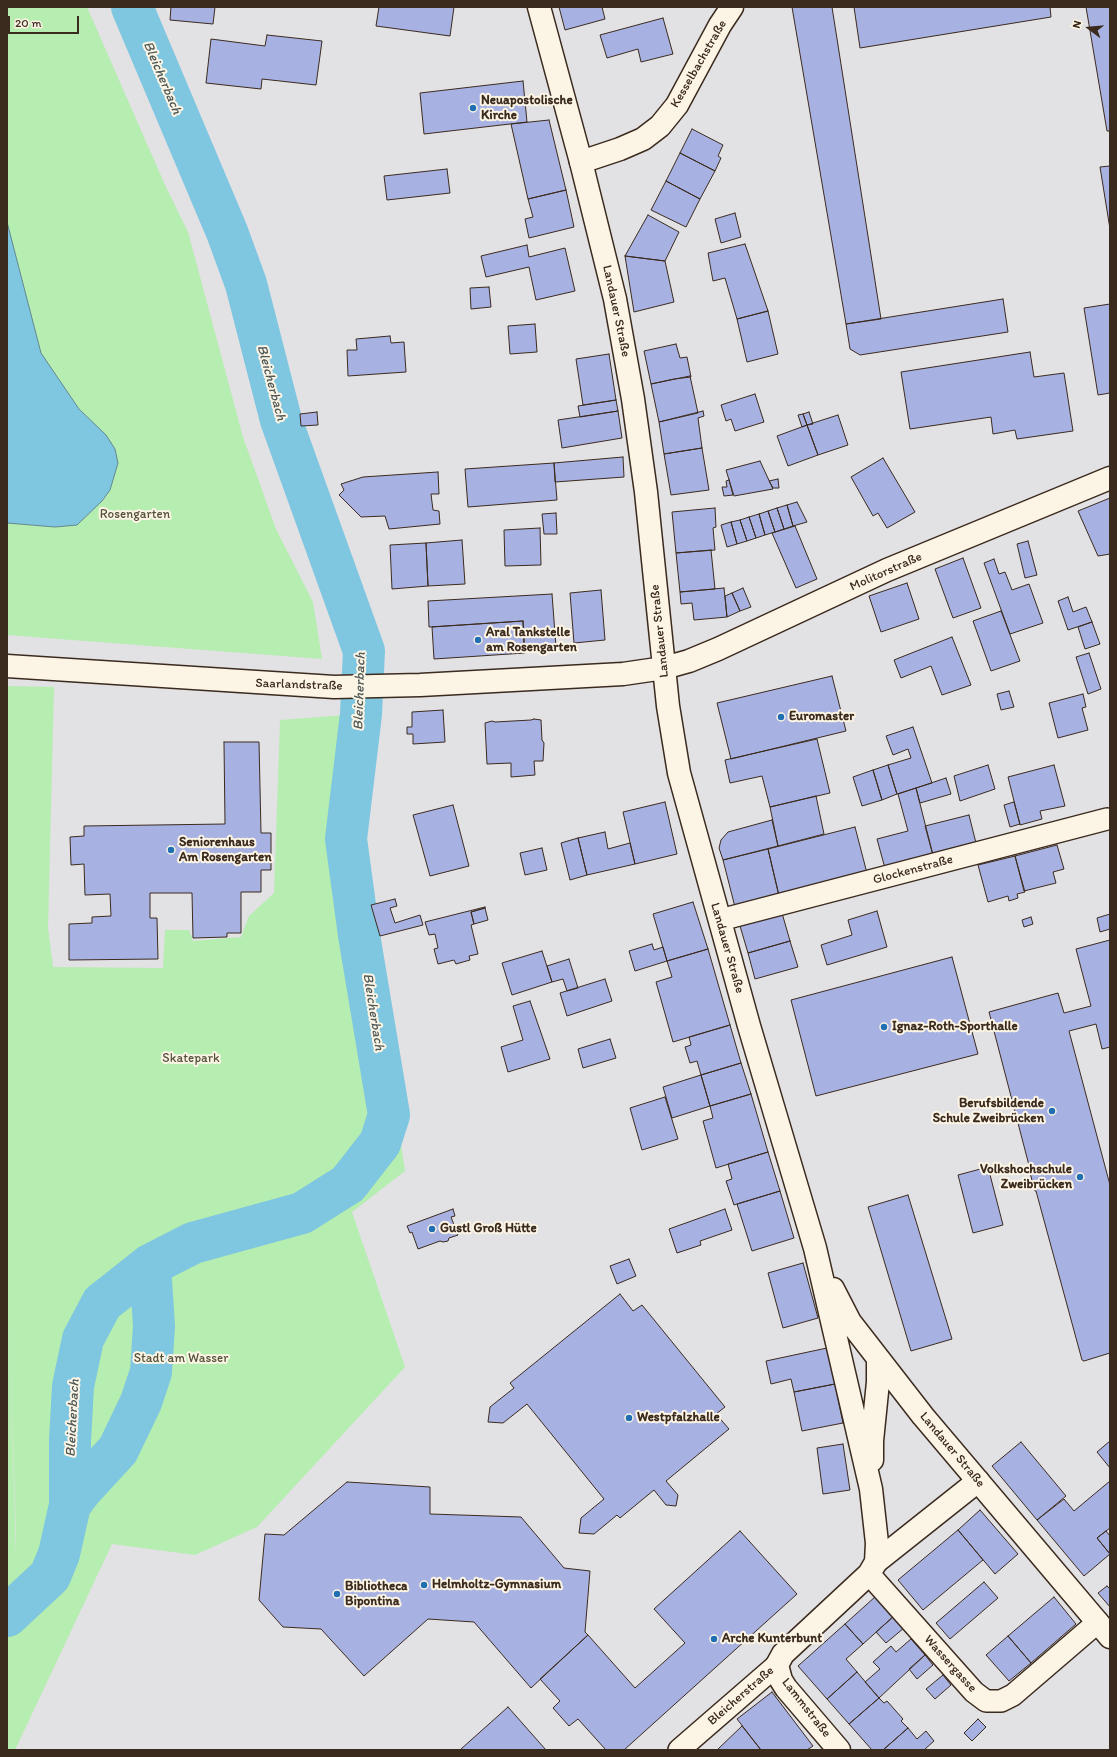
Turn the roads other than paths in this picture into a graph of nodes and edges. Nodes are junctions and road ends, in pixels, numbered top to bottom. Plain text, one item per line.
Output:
1 (539, 7) edge
2 (732, 7) edge
3 (581, 162) junction
4 (1110, 478) edge
5 (7, 666) edge
6 (664, 668) junction
7 (1106, 819) dead end
8 (720, 920) junction
9 (815, 1248) junction
10 (878, 1359) junction
11 (978, 1481) junction
12 (872, 1489) junction
13 (873, 1568) junction
14 (1104, 1629) edge
15 (776, 1665) junction
16 (680, 1750) edge
17 (839, 1750) edge

1 - 3 main road, Landauer Straße
2 - 3 main road, Kesselbachstraße
3 - 6 main road, Landauer Straße
4 - 6 main road, Molitorstraße
5 - 6 main road, Saarlandstraße
6 - 8 main road, Landauer Straße
7 - 8 street, Glockenstraße
8 - 9 main road, Landauer Straße
9 - 10 main road, Landauer Straße
9 - 12 main road, Landauer Straße
10 - 11 main road, Landauer Straße
10 - 12 main road
11 - 13 main road, Bleicherstraße
11 - 14 main road, Landauer Straße
12 - 13 main road, Landauer Straße
13 - 14 street, Wassergasse
13 - 15 main road, Bleicherstraße
15 - 16 street, Bleicherstraße
15 - 17 main road, Lammstraße

